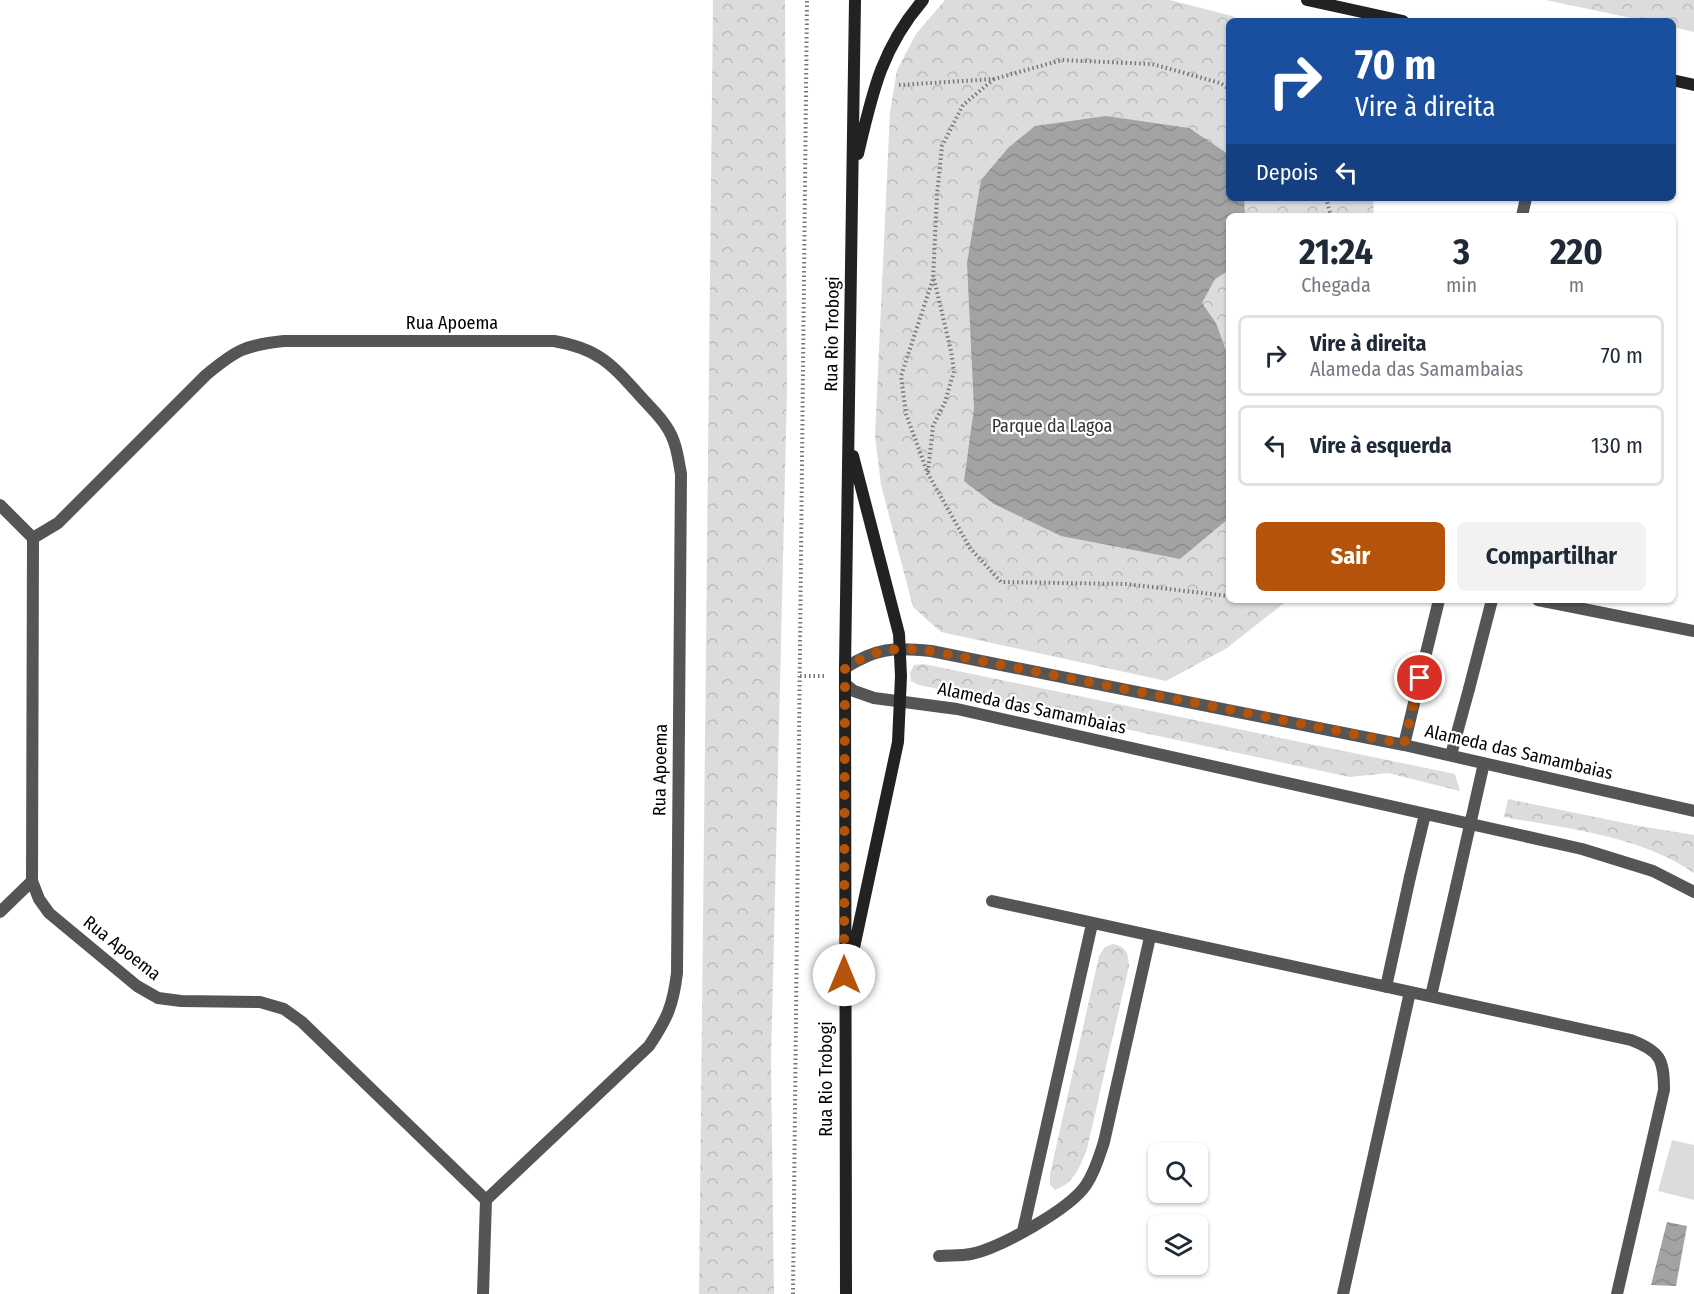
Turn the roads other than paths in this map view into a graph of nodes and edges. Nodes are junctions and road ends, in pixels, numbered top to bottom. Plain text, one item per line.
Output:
1 (855, 0) edge
2 (923, 0) edge
3 (1307, 0) edge
4 (1389, 18) edge
5 (1676, 81) edge
6 (1694, 85) edge
7 (852, 179) junction
8 (848, 438) junction
9 (0, 504) edge
10 (33, 538) junction
11 (1438, 603) edge
12 (1491, 603) edge
13 (1553, 603) edge
14 (1694, 631) edge
15 (901, 649) junction
16 (845, 668) junction
17 (845, 684) junction
18 (901, 700) junction
19 (1404, 744) junction
20 (1451, 755) junction
21 (1484, 763) junction
22 (1694, 811) edge
23 (1425, 814) junction
24 (1469, 825) junction
25 (32, 881) junction
26 (1694, 892) edge
27 (992, 901) dead end
28 (0, 912) edge
29 (1092, 924) junction
30 (1150, 937) junction
31 (1386, 987) junction
32 (1410, 992) junction
33 (1431, 996) junction
34 (844, 997) junction
35 (486, 1200) junction
36 (1023, 1231) junction
37 (939, 1256) dead end
38 (483, 1294) edge
39 (846, 1294) edge
40 (1342, 1294) edge
41 (1617, 1294) edge

1 - 7 main road, Rua Rio Trobogi
2 - 7 main road
3 - 4 main road
5 - 6 main road
7 - 8 main road, Rua Rio Trobogi
8 - 15 main road
8 - 16 main road, Rua Rio Trobogi
9 - 10 street
10 - 25 street
10 - 35 street, Rua Apoema
11 - 19 street
12 - 20 street
13 - 14 street
15 - 16 street, Alameda das Samambaias
15 - 18 main road
15 - 19 street, Alameda das Samambaias
16 - 17 main road, Rua Rio Trobogi
17 - 18 street, Alameda das Samambaias
17 - 34 main road, Rua Rio Trobogi
18 - 23 street, Alameda das Samambaias
18 - 34 main road
19 - 20 street, Alameda das Samambaias
20 - 21 street, Alameda das Samambaias
21 - 22 street, Alameda das Samambaias
21 - 24 street
23 - 24 street, Alameda das Samambaias
23 - 31 street
24 - 26 street, Alameda das Samambaias
24 - 33 street
25 - 28 street
25 - 35 street, Rua Apoema
27 - 29 street
29 - 30 street
29 - 36 street
30 - 31 street
30 - 36 street
31 - 32 street
32 - 33 street
32 - 40 street
33 - 41 street
34 - 39 main road, Rua Rio Trobogi
35 - 38 street
36 - 37 street

